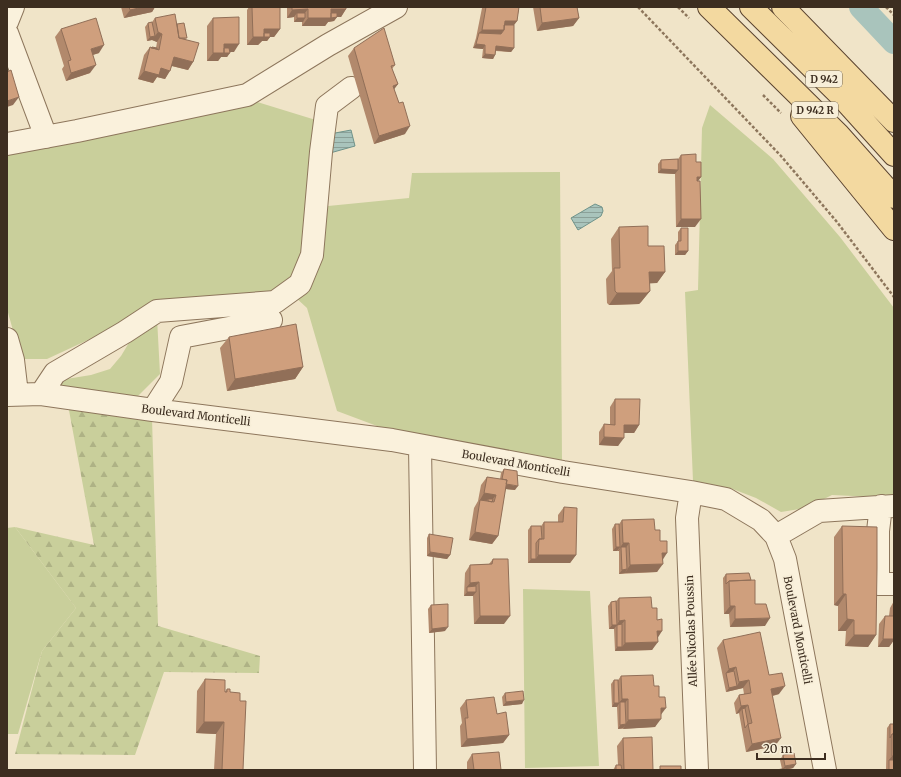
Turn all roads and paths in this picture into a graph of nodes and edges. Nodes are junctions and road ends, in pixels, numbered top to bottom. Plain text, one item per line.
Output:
1 (13, 7) edge
2 (396, 7) edge
3 (638, 7) edge
4 (709, 7) edge
5 (751, 7) edge
6 (783, 7) edge
7 (886, 7) edge
8 (894, 15) edge
9 (7, 22) edge
10 (731, 28) junction
11 (7, 33) edge
12 (351, 88) dead end
13 (894, 121) edge
14 (46, 137) junction
15 (7, 144) edge
16 (894, 155) edge
17 (894, 197) edge
18 (894, 229) edge
19 (894, 298) edge
20 (271, 320) dead end
21 (7, 339) edge
22 (12, 394) edge
23 (41, 394) junction
24 (153, 410) junction
25 (420, 446) junction
26 (691, 492) junction
27 (888, 506) edge
28 (776, 536) junction
29 (894, 584) edge
30 (426, 770) edge
31 (696, 770) edge
32 (825, 770) edge

1 - 9 street
2 - 14 street
3 - 19 path
4 - 10 main road, D 942 R
5 - 16 main road, D 942
6 - 13 main road
7 - 8 path
10 - 17 main road, D 942 R
10 - 18 main road
11 - 14 street
12 - 23 street
14 - 15 street
20 - 24 street
21 - 22 street
22 - 23 street, Boulevard Monticelli
23 - 24 street, Boulevard Monticelli
24 - 25 street, Boulevard Monticelli
25 - 26 street, Boulevard Monticelli
25 - 30 street
26 - 28 street, Boulevard Monticelli
26 - 31 street, Allée Nicolas Poussin
27 - 28 street
27 - 29 street
28 - 32 street, Boulevard Monticelli

